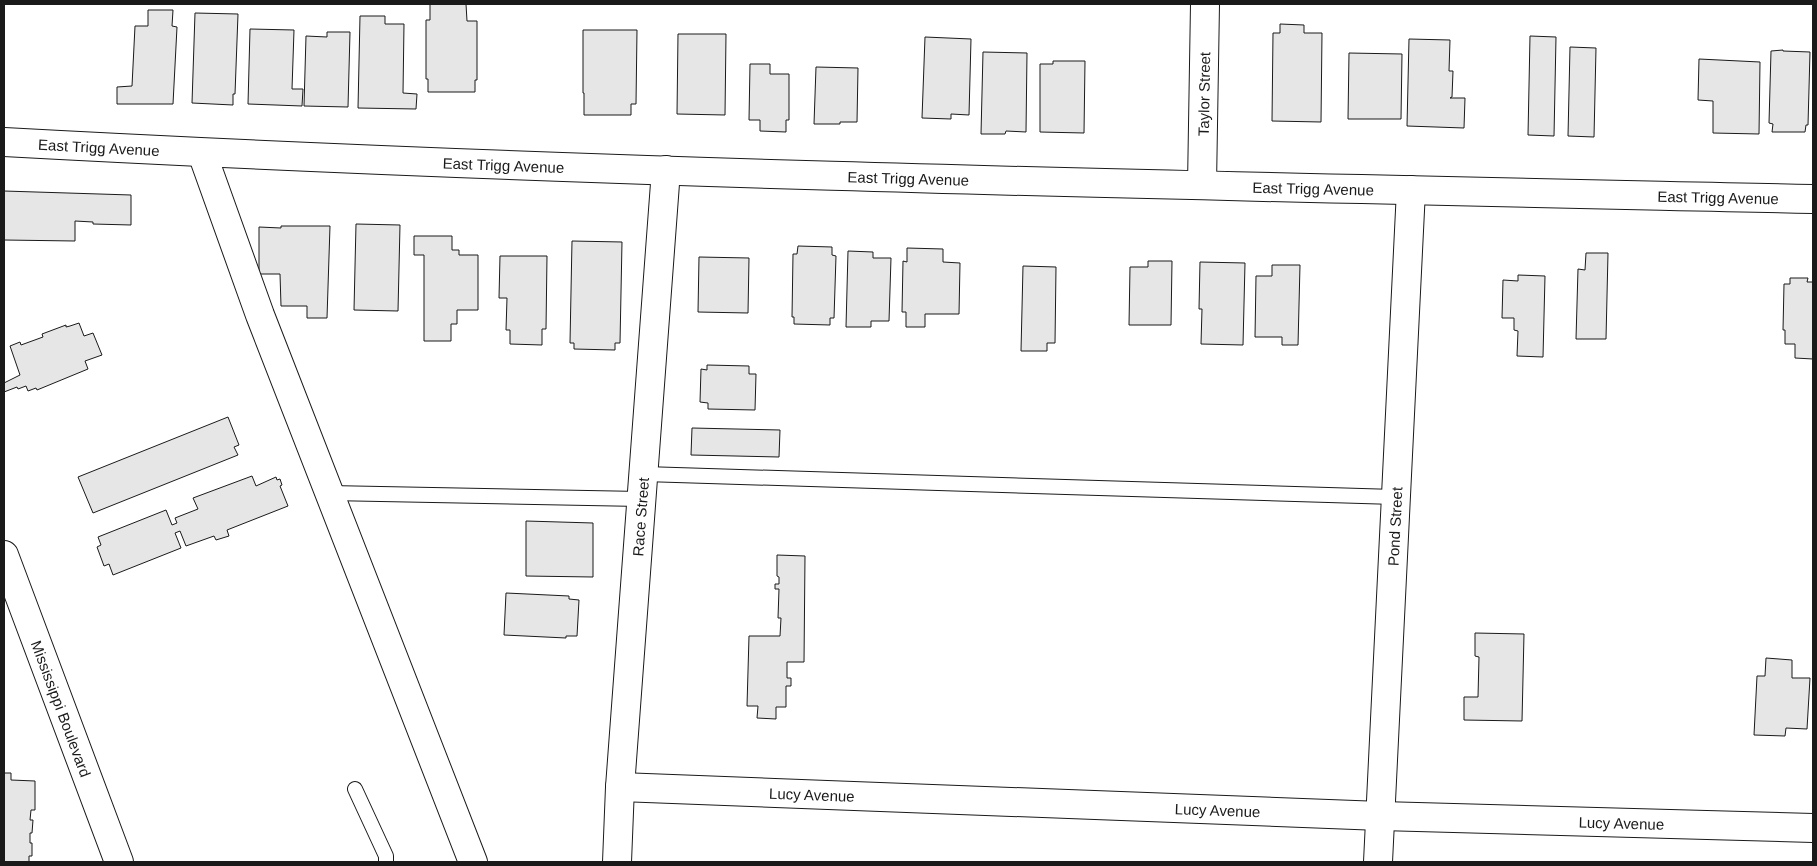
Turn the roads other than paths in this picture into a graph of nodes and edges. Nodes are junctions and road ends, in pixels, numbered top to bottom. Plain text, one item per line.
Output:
1 (1205, 4) edge
2 (4, 142) edge
3 (202, 153) junction
4 (666, 170) junction
5 (1202, 185) junction
6 (1411, 190) junction
7 (1813, 198) edge
8 (642, 486) junction
9 (329, 493) junction
10 (1395, 497) junction
11 (4, 555) edge
12 (620, 787) junction
13 (355, 789) dead end
14 (1381, 816) junction
15 (1813, 828) edge
16 (119, 862) edge
17 (386, 862) edge
18 (473, 862) edge
19 (617, 862) edge
20 (1378, 862) edge

1 - 5 street, Taylor Street
2 - 3 street, East Trigg Avenue
3 - 4 street, East Trigg Avenue
3 - 9 street
4 - 5 street, East Trigg Avenue
4 - 8 street, Race Street
5 - 6 street, East Trigg Avenue
6 - 7 street, East Trigg Avenue
6 - 10 street, Pond Street
8 - 9 lane
8 - 10 lane
8 - 12 street, Race Street
9 - 18 street
10 - 14 street, Pond Street
11 - 16 street, Mississippi Boulevard
12 - 14 street, Lucy Avenue
12 - 19 street, Race Street
13 - 17 lane
14 - 15 street, Lucy Avenue
14 - 20 street, Pond Street

